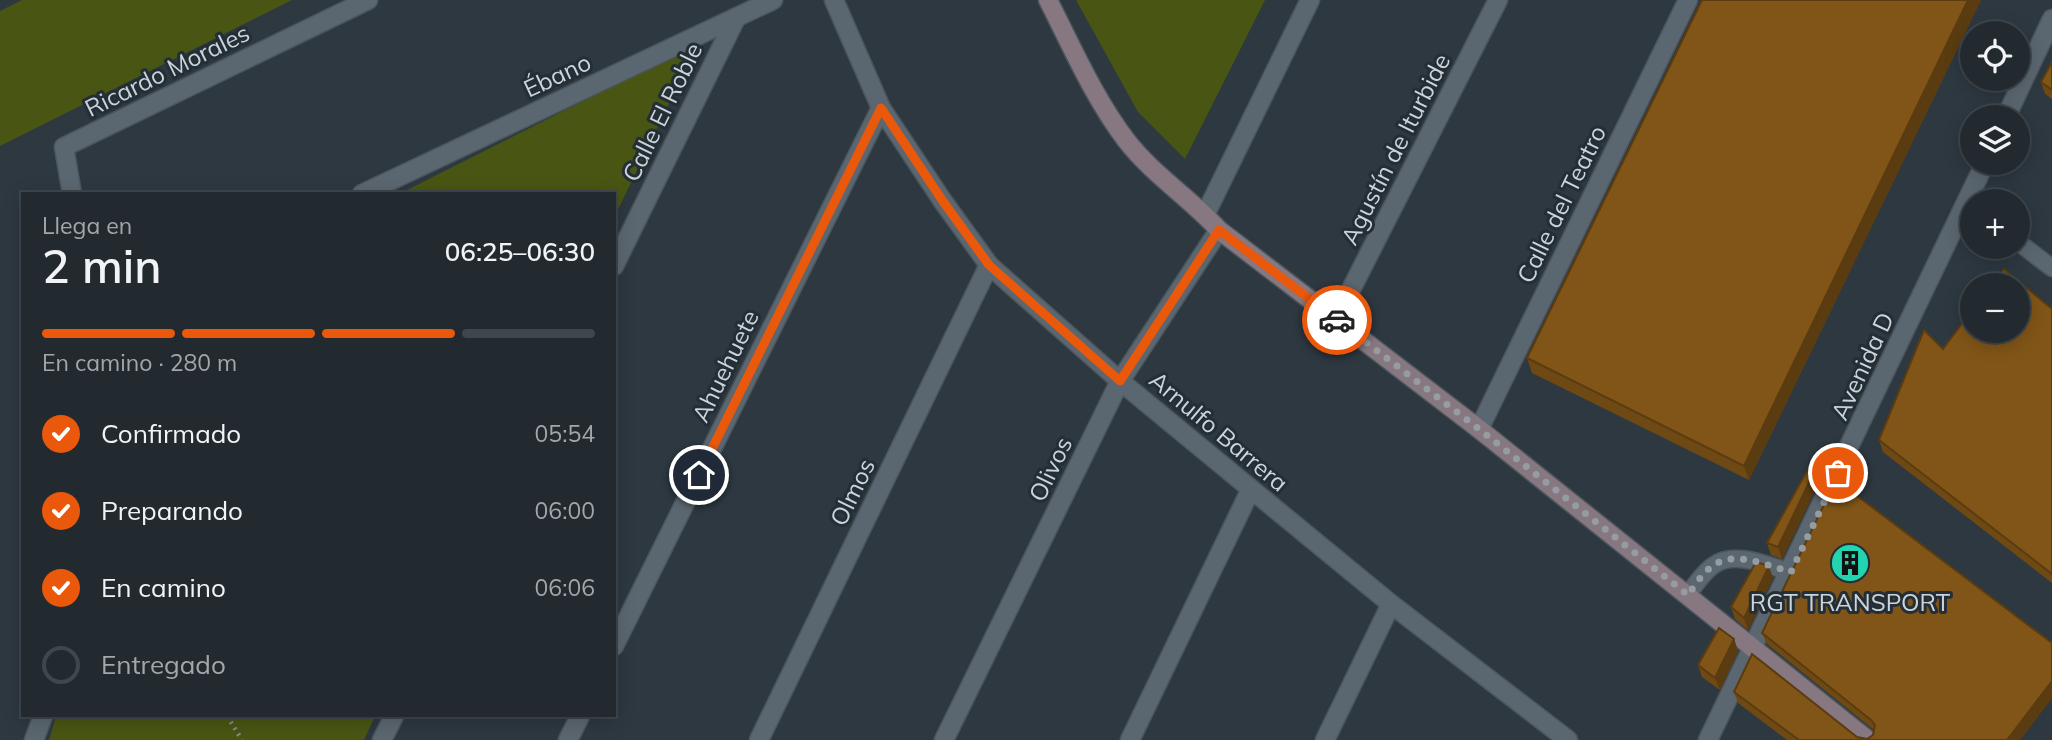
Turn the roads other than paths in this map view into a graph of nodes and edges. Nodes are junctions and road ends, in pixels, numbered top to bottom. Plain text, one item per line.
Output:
1 (368, 0) edge
2 (773, 0) edge
3 (834, 0) edge
4 (1048, 0) edge
5 (1310, 0) edge
6 (1498, 0) edge
7 (1688, 0) edge
8 (736, 18) junction
9 (2052, 19) edge
10 (2012, 105) edge
11 (881, 108) junction
12 (72, 192) edge
13 (366, 192) edge
14 (1205, 215) junction
15 (1960, 224) edge
16 (1219, 230) junction
17 (2030, 251) edge
18 (616, 262) edge
19 (989, 265) junction
20 (2052, 268) edge
21 (1336, 319) junction
22 (1120, 381) junction
23 (1479, 429) junction
24 (1251, 489) junction
25 (1791, 572) junction
26 (1688, 595) junction
27 (1391, 604) junction
28 (616, 642) edge
29 (1752, 647) junction
30 (43, 717) edge
31 (394, 717) edge
32 (580, 717) edge
33 (34, 740) edge
34 (382, 740) edge
35 (568, 740) edge
36 (760, 740) edge
37 (944, 740) edge
38 (1129, 740) edge
39 (1325, 740) edge
40 (1568, 740) edge
41 (1709, 740) edge
42 (1868, 740) edge

1 - 12 street, Ricardo Morales
2 - 8 street, Ébano
3 - 11 street, Arnulfo Barrera
4 - 14 street
5 - 14 street
6 - 21 street, Agustín de Iturbide
7 - 23 street, Calle del Teatro
8 - 13 street, Ébano
8 - 18 street, Calle El Roble
9 - 10 street
11 - 19 street, Arnulfo Barrera
11 - 28 street, Ahuehuete
14 - 16 street
15 - 25 street, Avenida D
16 - 21 street
16 - 22 street, Olivos
17 - 20 lane
19 - 22 street, Arnulfo Barrera
19 - 36 street, Olmos
21 - 23 street
22 - 24 street, Arnulfo Barrera
22 - 37 street, Olivos
23 - 26 street
24 - 27 street, Arnulfo Barrera
24 - 38 street
25 - 26 lane
25 - 29 street, Avenida D
26 - 29 street
27 - 39 street
27 - 40 street, Arnulfo Barrera
29 - 41 street, Avenida D
29 - 42 street
30 - 33 street
31 - 34 street
32 - 35 street

